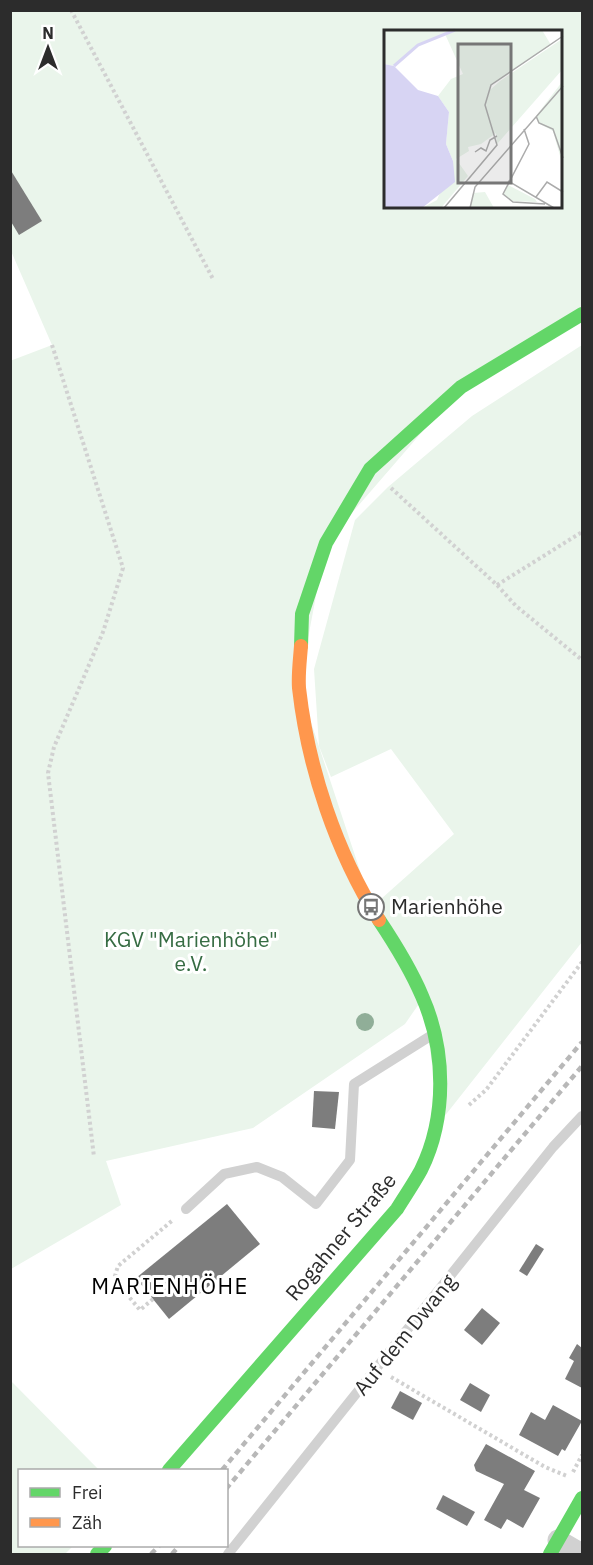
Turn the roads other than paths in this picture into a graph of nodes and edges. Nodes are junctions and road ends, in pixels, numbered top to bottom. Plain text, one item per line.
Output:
1 (582, 314) edge
2 (435, 1034) junction
3 (582, 1116) edge
4 (186, 1209) road end
5 (170, 1469) edge
6 (582, 1498) edge
7 (554, 1547) edge
8 (228, 1554) edge
9 (582, 1554) edge

1 - 2 street, Rogahner Straße
2 - 4 lane
2 - 5 street, Rogahner Straße
3 - 8 lane, Auf dem Dwang
6 - 7 street
7 - 9 street

